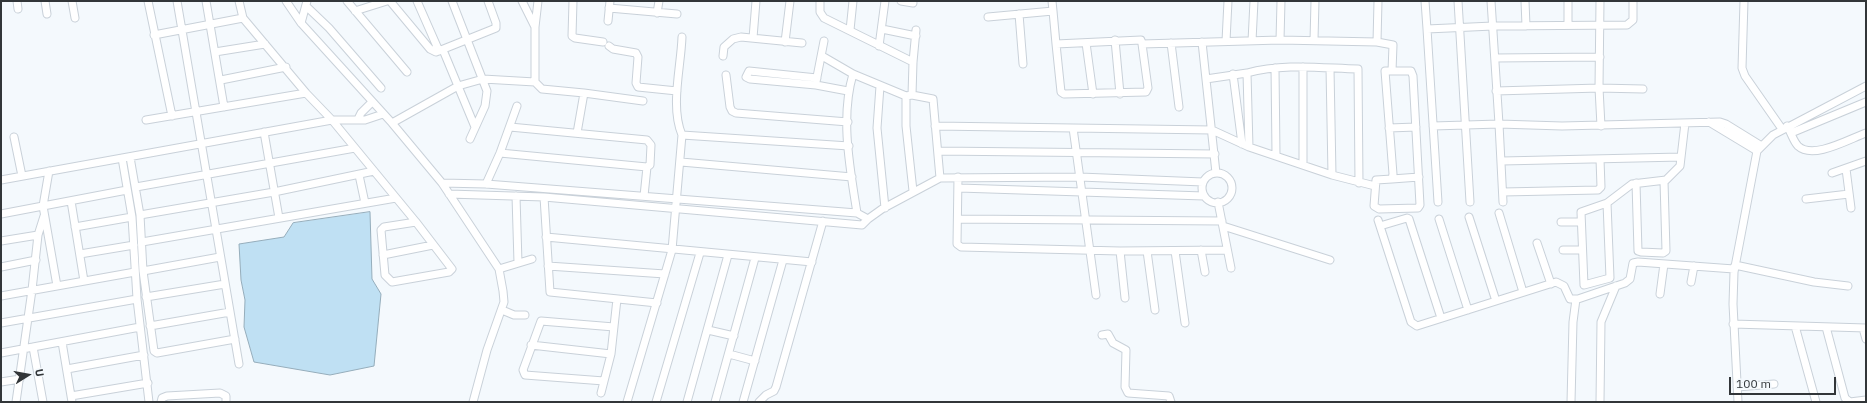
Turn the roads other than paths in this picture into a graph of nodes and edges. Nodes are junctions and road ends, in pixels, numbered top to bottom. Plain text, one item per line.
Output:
1 (17, 1) edge
2 (45, 1) edge
3 (72, 1) edge
4 (148, 1) edge
5 (177, 1) edge
6 (206, 1) edge
7 (239, 1) edge
8 (286, 1) edge
9 (347, 1) edge
10 (389, 1) edge
11 (417, 1) edge
12 (452, 1) edge
13 (488, 1) edge
14 (522, 1) edge
15 (538, 1) edge
16 (573, 1) edge
17 (659, 1) edge
18 (756, 1) edge
19 (790, 1) edge
20 (820, 1) edge
21 (853, 1) edge
22 (885, 1) edge
23 (901, 1) edge
24 (1052, 1) edge
25 (1228, 1) edge
26 (1254, 1) edge
27 (1281, 1) edge
28 (1315, 1) edge
29 (1378, 1) edge
30 (1426, 1) edge
31 (1458, 1) edge
32 (1491, 1) edge
33 (1525, 1) edge
34 (1568, 1) edge
35 (1600, 1) edge
36 (1633, 1) edge
37 (1744, 1) edge
38 (913, 3) dead end
39 (306, 4) edge
40 (609, 4) edge
41 (18, 9) dead end
42 (356, 11) junction
43 (1053, 11) junction
44 (47, 14) dead end
45 (657, 14) junction
46 (677, 14) dead end
47 (1019, 14) junction
48 (988, 17) dead end
49 (75, 18) dead end
50 (243, 18) junction
51 (608, 21) dead end
52 (301, 23) junction
53 (210, 25) junction
54 (1568, 25) junction
55 (1600, 25) junction
56 (1493, 26) junction
57 (1526, 26) junction
58 (535, 27) junction
59 (1460, 28) junction
60 (882, 29) junction
61 (182, 30) junction
62 (850, 30) junction
63 (1427, 30) junction
64 (154, 35) junction
65 (682, 37) dead end
66 (753, 38) junction
67 (467, 40) junction
68 (1116, 40) junction
69 (1280, 40) junction
70 (1314, 40) junction
71 (824, 41) dead end
72 (1226, 41) junction
73 (1252, 41) junction
74 (785, 42) junction
75 (1202, 42) junction
76 (1377, 42) junction
77 (802, 43) dead end
78 (1086, 43) junction
79 (1171, 43) junction
80 (265, 44) junction
81 (1056, 44) junction
82 (1142, 44) junction
83 (880, 46) junction
84 (441, 51) junction
85 (215, 52) junction
86 (723, 56) dead end
87 (822, 56) junction
88 (1600, 57) junction
89 (1495, 58) junction
90 (913, 62) junction
91 (1024, 64) dead end
92 (286, 67) junction
93 (1303, 67) junction
94 (1275, 68) junction
95 (1330, 68) junction
96 (1392, 71) junction
97 (408, 72) dead end
98 (1247, 73) junction
99 (853, 74) junction
100 (1233, 74) junction
101 (726, 75) dead end
102 (483, 79) junction
103 (1206, 79) junction
104 (221, 80) junction
105 (535, 82) junction
106 (817, 82) junction
107 (458, 86) junction
108 (880, 86) junction
109 (1866, 86) edge
110 (382, 88) dead end
111 (1599, 88) junction
112 (1643, 89) dead end
113 (677, 91) junction
114 (848, 91) junction
115 (1496, 91) junction
116 (306, 93) junction
117 (584, 94) junction
118 (1092, 94) junction
119 (1120, 94) junction
120 (909, 96) junction
121 (643, 101) dead end
122 (372, 102) junction
123 (1866, 102) edge
124 (224, 106) junction
125 (517, 106) dead end
126 (1179, 107) dead end
127 (197, 112) junction
128 (383, 114) junction
129 (172, 116) junction
130 (358, 119) junction
131 (146, 120) dead end
132 (332, 120) junction
133 (848, 122) junction
134 (392, 123) junction
135 (1686, 123) junction
136 (1499, 124) junction
137 (1465, 125) junction
138 (935, 126) junction
139 (1433, 126) junction
140 (1601, 126) junction
141 (475, 127) junction
142 (510, 127) junction
143 (1416, 127) junction
144 (1073, 128) junction
145 (1389, 128) junction
146 (1787, 129) junction
147 (1212, 130) junction
148 (264, 132) junction
149 (577, 133) junction
150 (1866, 133) edge
151 (682, 135) junction
152 (14, 137) dead end
153 (470, 139) dead end
154 (201, 144) junction
155 (1242, 144) junction
156 (849, 146) junction
157 (1249, 147) junction
158 (355, 148) junction
159 (1759, 148) junction
160 (938, 151) junction
161 (500, 153) junction
162 (1077, 153) junction
163 (1214, 154) junction
164 (1276, 154) junction
165 (130, 157) junction
166 (1681, 157) junction
167 (122, 158) junction
168 (1600, 159) junction
169 (1502, 160) junction
170 (1866, 161) edge
171 (681, 162) junction
172 (269, 164) junction
173 (1303, 164) junction
174 (646, 167) junction
175 (1846, 169) junction
176 (49, 171) junction
177 (374, 172) junction
178 (1216, 173) junction
179 (1832, 174) dead end
180 (359, 175) junction
181 (1332, 175) junction
182 (22, 176) junction
183 (206, 176) junction
184 (852, 177) junction
185 (958, 177) junction
186 (1419, 177) junction
187 (940, 178) junction
188 (1080, 179) junction
189 (1392, 179) junction
190 (1, 180) edge
191 (1664, 181) junction
192 (1203, 182) junction
193 (442, 183) junction
194 (1359, 183) junction
195 (1636, 183) junction
196 (486, 184) junction
197 (504, 186) junction
198 (1375, 186) junction
199 (136, 187) junction
200 (958, 188) junction
201 (127, 190) junction
202 (913, 191) junction
203 (1082, 191) junction
204 (274, 192) junction
205 (1503, 192) junction
206 (449, 194) junction
207 (1849, 194) junction
208 (504, 195) junction
209 (516, 196) junction
210 (644, 196) junction
211 (1204, 196) junction
212 (544, 197) junction
213 (396, 198) junction
214 (677, 198) junction
215 (1806, 199) dead end
216 (70, 201) junction
217 (1218, 202) junction
218 (1438, 202) dead end
219 (1470, 202) dead end
220 (1503, 202) dead end
221 (211, 203) junction
222 (365, 203) junction
223 (1607, 203) junction
224 (43, 206) junction
225 (676, 208) junction
226 (885, 208) junction
227 (1850, 208) dead end
228 (857, 213) junction
229 (1, 214) edge
230 (1499, 214) dead end
231 (140, 215) junction
232 (44, 216) junction
233 (132, 217) junction
234 (1469, 217) dead end
235 (279, 218) junction
236 (868, 219) junction
237 (959, 219) junction
238 (1439, 219) dead end
239 (1086, 220) junction
240 (823, 221) junction
241 (416, 222) junction
242 (1561, 222) dead end
243 (1581, 222) junction
244 (1223, 224) junction
245 (75, 227) junction
246 (215, 230) junction
247 (38, 235) junction
248 (546, 237) junction
249 (1, 242) edge
250 (142, 242) junction
251 (1537, 243) dead end
252 (134, 244) junction
253 (433, 245) junction
254 (1090, 249) junction
255 (672, 250) junction
256 (1175, 250) junction
257 (1201, 250) junction
258 (1226, 250) junction
259 (1564, 250) dead end
260 (1582, 250) junction
261 (1120, 251) junction
262 (1147, 251) junction
263 (700, 253) junction
264 (80, 254) junction
265 (383, 255) junction
266 (728, 255) junction
267 (220, 257) junction
268 (755, 258) junction
269 (532, 259) dead end
270 (36, 260) junction
271 (783, 260) junction
272 (1330, 260) dead end
273 (812, 262) junction
274 (518, 263) junction
275 (1664, 264) junction
276 (548, 266) junction
277 (1694, 266) junction
278 (1, 267) edge
279 (1735, 267) junction
280 (1230, 268) dead end
281 (499, 269) junction
282 (143, 271) junction
283 (135, 272) junction
284 (1206, 272) dead end
285 (665, 274) junction
286 (84, 282) junction
287 (1691, 282) dead end
288 (225, 284) junction
289 (1551, 284) junction
290 (57, 286) junction
291 (1616, 286) junction
292 (1848, 286) dead end
293 (32, 290) junction
294 (1523, 292) junction
295 (1660, 294) dead end
296 (1096, 295) dead end
297 (1, 296) edge
298 (146, 297) junction
299 (1125, 298) dead end
300 (137, 299) junction
301 (617, 299) junction
302 (1576, 300) junction
303 (1496, 301) junction
304 (657, 303) junction
305 (502, 310) junction
306 (1155, 310) dead end
307 (1468, 310) junction
308 (230, 312) junction
309 (525, 315) dead end
310 (1441, 318) junction
311 (27, 319) junction
312 (1, 323) edge
313 (1185, 323) dead end
314 (1733, 324) junction
315 (150, 326) junction
316 (1795, 326) junction
317 (140, 327) junction
318 (614, 327) junction
319 (1826, 327) junction
320 (1865, 328) edge
321 (708, 330) junction
322 (1102, 335) dead end
323 (734, 336) junction
324 (235, 339) junction
325 (1866, 339) edge
326 (62, 342) junction
327 (531, 345) junction
328 (34, 347) junction
329 (23, 349) junction
330 (1, 353) edge
331 (611, 354) junction
332 (729, 354) junction
333 (144, 355) junction
334 (755, 361) junction
335 (239, 364) dead end
336 (67, 369) junction
337 (20, 379) junction
338 (604, 381) junction
339 (1, 382) edge
340 (148, 383) junction
341 (1774, 384) dead end
342 (1737, 387) junction
343 (601, 393) dead end
344 (194, 398) edge
345 (72, 399) edge
346 (1866, 400) edge
347 (16, 402) edge
348 (43, 402) edge
349 (149, 402) edge
350 (161, 402) edge
351 (226, 402) edge
352 (473, 402) edge
353 (627, 402) edge
354 (656, 402) edge
355 (687, 402) edge
356 (715, 402) edge
357 (743, 402) edge
358 (759, 402) edge
359 (1170, 402) edge
360 (1571, 402) edge
361 (1600, 402) edge
362 (1738, 402) edge
363 (1816, 402) edge

1 - 41 street
2 - 44 street
3 - 49 street
4 - 64 street
5 - 61 street
6 - 53 street
7 - 50 street
8 - 52 street
9 - 42 street
10 - 42 street
10 - 84 street
11 - 84 street
12 - 67 street
13 - 67 street
14 - 58 street
15 - 58 street
16 - 113 street
17 - 45 street
18 - 66 street
19 - 74 street
20 - 62 street
21 - 62 street
22 - 60 street
23 - 38 street
24 - 43 street
25 - 72 street
26 - 73 street
27 - 69 street
28 - 70 street
29 - 76 street
30 - 63 street
31 - 59 street
32 - 56 street
33 - 57 street
34 - 54 street
35 - 55 street
36 - 55 street
37 - 146 street
39 - 52 street
39 - 110 street
40 - 45 street
40 - 51 street
42 - 97 street
43 - 47 street
43 - 81 street
45 - 46 street
47 - 48 street
47 - 91 street
50 - 53 street
50 - 80 street
52 - 122 street
53 - 61 street
53 - 85 street
54 - 55 street
54 - 57 street
55 - 88 street
56 - 57 street
56 - 59 street
56 - 89 street
58 - 105 street
59 - 63 street
59 - 137 street
60 - 83 street
60 - 90 street
61 - 64 street
61 - 127 street
62 - 83 street
63 - 139 street
64 - 129 street
65 - 113 street
66 - 74 street
66 - 86 street
67 - 84 street
67 - 102 street
68 - 78 street
68 - 82 street
68 - 119 street
69 - 70 street
69 - 73 street
70 - 76 street
71 - 87 street
72 - 73 street
72 - 75 street
74 - 77 street
75 - 79 street
75 - 103 street
76 - 96 street
78 - 81 street
78 - 118 street
79 - 82 street
79 - 126 street
80 - 85 street
80 - 92 street
81 - 118 street
82 - 119 street
83 - 90 street
84 - 107 street
85 - 104 street
87 - 99 street
87 - 106 street
88 - 89 street
88 - 111 street
89 - 115 street
90 - 120 street
92 - 104 street
92 - 116 street
93 - 94 street
93 - 95 street
93 - 173 street
94 - 98 street
94 - 164 street
95 - 181 street
95 - 194 street
96 - 143 street
96 - 145 street
98 - 100 street
98 - 157 street
99 - 108 street
99 - 114 street
100 - 103 street
100 - 155 street
101 - 133 street
102 - 105 street
102 - 107 street
102 - 141 street
103 - 147 street
104 - 124 street
105 - 117 street
106 - 106 street
106 - 114 street
107 - 134 street
107 - 141 street
108 - 120 street
108 - 226 street
109 - 146 street
111 - 112 street
111 - 115 street
111 - 140 street
113 - 151 street
114 - 133 street
115 - 136 street
116 - 124 street
116 - 132 street
117 - 121 street
117 - 149 street
118 - 119 street
120 - 138 street
120 - 202 street
122 - 128 street
122 - 130 street
123 - 146 street
124 - 127 street
125 - 142 street
127 - 129 street
127 - 154 street
128 - 130 street
128 - 134 street
129 - 131 street
130 - 132 street
132 - 148 street
132 - 158 street
133 - 156 street
134 - 193 street
135 - 140 street
135 - 159 street
135 - 166 street
136 - 137 street
136 - 140 street
136 - 169 street
137 - 139 street
137 - 219 street
138 - 144 street
138 - 160 street
139 - 218 street
141 - 153 street
142 - 149 street
142 - 161 street
143 - 145 street
143 - 186 street
144 - 147 street
144 - 162 street
145 - 189 street
146 - 150 street
146 - 159 street
147 - 155 street
147 - 163 street
148 - 154 street
148 - 172 street
149 - 174 street
151 - 156 street
151 - 171 street
152 - 182 street
154 - 165 street
154 - 183 street
155 - 157 street
156 - 184 street
157 - 164 street
158 - 172 street
158 - 177 street
159 - 279 street
160 - 162 street
160 - 187 street
161 - 174 street
161 - 196 street
162 - 163 street
162 - 188 street
163 - 178 street
164 - 173 street
165 - 167 street
165 - 199 street
166 - 168 street
166 - 191 street
167 - 176 street
167 - 201 street
168 - 169 street
168 - 205 street
169 - 205 street
170 - 175 street
171 - 184 street
171 - 214 street
172 - 183 street
172 - 204 street
173 - 181 street
174 - 210 street
175 - 179 street
175 - 207 street
176 - 182 street
176 - 224 street
177 - 180 street
177 - 213 street
178 - 192 street
178 - 217 street
180 - 204 street
180 - 222 street
181 - 194 street
182 - 190 street
183 - 199 street
183 - 221 street
184 - 228 street
185 - 187 street
185 - 188 street
185 - 200 street
186 - 189 street
186 - 198 street
187 - 202 street
188 - 192 street
188 - 203 street
189 - 198 street
191 - 195 street
191 - 195 street
192 - 211 street
193 - 196 street
193 - 206 street
194 - 198 street
195 - 223 street
196 - 197 street
197 - 208 street
197 - 210 street
199 - 231 street
200 - 203 street
200 - 237 street
201 - 216 street
201 - 233 street
202 - 226 street
203 - 211 street
203 - 239 street
204 - 221 street
204 - 235 street
205 - 220 street
206 - 208 street
206 - 281 street
207 - 215 street
207 - 227 street
208 - 209 street
209 - 212 street
209 - 274 street
210 - 214 street
211 - 217 street
212 - 225 street
212 - 248 street
213 - 222 street
213 - 241 street
214 - 225 street
214 - 228 street
216 - 224 street
216 - 245 street
217 - 244 street
221 - 231 street
221 - 246 street
222 - 235 street
223 - 243 street
223 - 260 street
224 - 229 street
224 - 232 street
225 - 240 street
225 - 255 street
226 - 236 street
228 - 236 street
230 - 294 street
231 - 250 street
232 - 247 street
232 - 290 street
233 - 245 street
233 - 252 street
234 - 303 street
235 - 246 street
236 - 240 street
237 - 239 street
237 - 254 street
238 - 307 street
239 - 244 street
239 - 254 street
240 - 273 street
241 - 253 street
241 - 265 street
242 - 243 street
243 - 260 street
244 - 258 street
244 - 272 street
245 - 264 street
246 - 250 street
246 - 267 street
247 - 249 street
247 - 270 street
248 - 255 street
248 - 276 street
250 - 282 street
251 - 289 street
252 - 264 street
252 - 283 street
253 - 265 street
253 - 265 street
254 - 261 street
254 - 296 street
255 - 263 street
255 - 285 street
256 - 257 street
256 - 262 street
256 - 313 street
257 - 258 street
257 - 284 street
258 - 280 street
259 - 260 street
261 - 262 street
261 - 299 street
262 - 306 street
263 - 266 street
263 - 354 street
264 - 286 street
266 - 268 street
266 - 321 street
267 - 282 street
267 - 288 street
268 - 271 street
268 - 323 street
269 - 274 street
270 - 278 street
270 - 293 street
271 - 273 street
271 - 334 street
273 - 358 street
274 - 281 street
275 - 277 street
275 - 291 street
275 - 295 street
276 - 285 street
276 - 301 street
277 - 279 street
277 - 287 street
279 - 292 street
279 - 314 street
281 - 305 street
282 - 298 street
283 - 286 street
283 - 300 street
285 - 304 street
286 - 290 street
288 - 298 street
288 - 308 street
289 - 294 street
289 - 302 street
290 - 293 street
291 - 302 street
291 - 361 street
293 - 297 street
293 - 311 street
294 - 303 street
298 - 315 street
300 - 311 street
300 - 317 street
301 - 304 street
301 - 318 street
302 - 360 street
303 - 307 street
304 - 353 street
305 - 309 street
305 - 352 street
307 - 310 street
308 - 315 street
308 - 324 street
310 - 310 street
311 - 312 street
311 - 329 street
314 - 316 street
314 - 342 street
315 - 324 street
316 - 319 street
316 - 363 street
317 - 326 street
317 - 333 street
318 - 327 street
318 - 331 street
319 - 320 street
319 - 346 street
320 - 325 street
321 - 323 street
321 - 355 street
322 - 359 street
323 - 332 street
324 - 335 street
326 - 328 street
326 - 336 street
327 - 331 street
327 - 338 street
328 - 329 street
328 - 348 street
329 - 330 street
329 - 337 street
331 - 338 street
332 - 334 street
332 - 356 street
333 - 336 street
333 - 340 street
334 - 357 street
336 - 345 street
337 - 339 street
337 - 347 street
338 - 343 street
340 - 345 street
340 - 349 street
341 - 342 street
342 - 362 street
344 - 350 street
344 - 351 street

